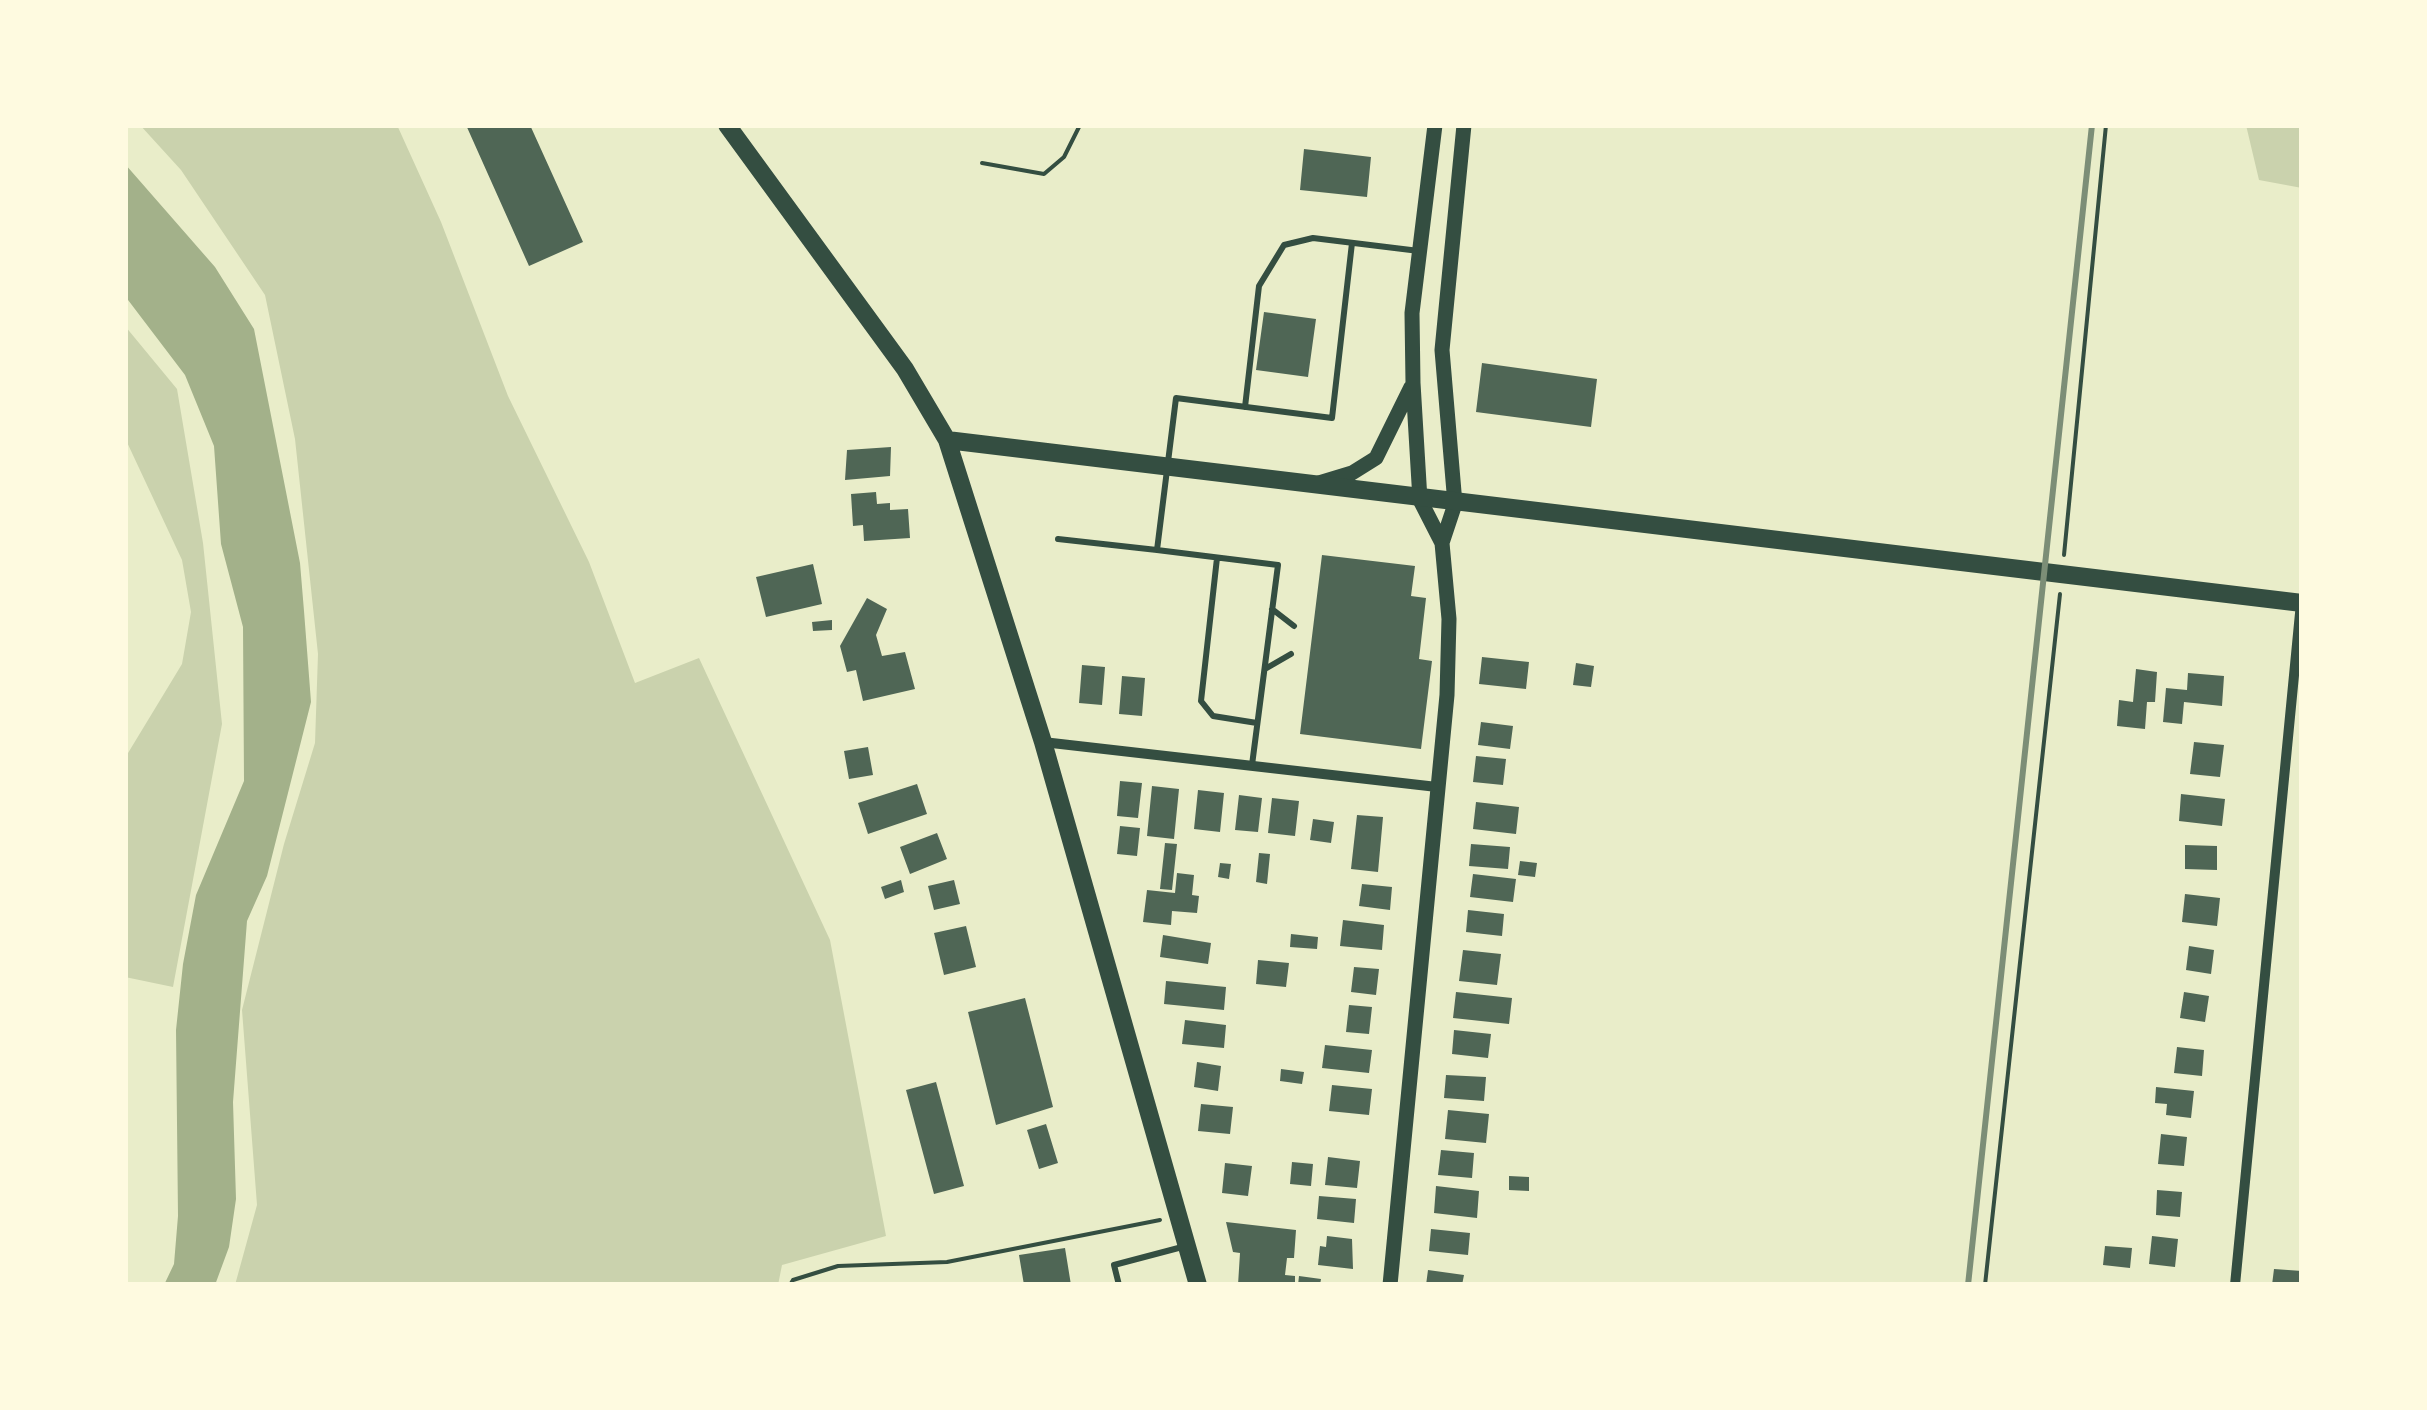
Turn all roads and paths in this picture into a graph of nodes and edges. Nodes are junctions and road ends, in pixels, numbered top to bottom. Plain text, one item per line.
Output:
1 (727, 125) edge
2 (1080, 125) edge
3 (1435, 125) edge
4 (2106, 125) edge
5 (1459, 126) edge
6 (982, 163) dead end
7 (1352, 244) junction
8 (1419, 251) junction
9 (1413, 383) junction
10 (1244, 407) junction
11 (947, 440) junction
12 (1167, 468) junction
13 (1314, 485) junction
14 (1420, 500) junction
15 (1455, 504) junction
16 (1058, 539) dead end
17 (1442, 544) junction
18 (1157, 550) junction
19 (1217, 558) junction
20 (2062, 575) junction
21 (2301, 603) edge
22 (1272, 609) junction
23 (1294, 626) dead end
24 (1291, 654) dead end
25 (1264, 669) junction
26 (1257, 723) junction
27 (1043, 742) junction
28 (1252, 766) junction
29 (1437, 787) junction
30 (1179, 1216) junction
31 (1188, 1246) junction
32 (790, 1285) edge
33 (1119, 1285) edge
34 (1198, 1285) edge
35 (1390, 1285) edge
36 (1985, 1285) edge
37 (2235, 1285) edge

1 - 11 main road
2 - 6 path
3 - 8 street
4 - 20 path
5 - 15 street
7 - 8 lane
7 - 10 lane
7 - 10 lane
8 - 9 street
9 - 13 street
9 - 14 street
10 - 12 lane
11 - 12 main road
11 - 27 main road
12 - 13 main road
12 - 18 lane
13 - 14 main road
14 - 15 main road
14 - 17 street
15 - 17 street
15 - 20 main road
16 - 18 lane
17 - 29 street
18 - 19 lane
19 - 22 lane
19 - 26 lane
20 - 21 main road
20 - 36 path
21 - 37 street
22 - 23 lane
22 - 25 lane
24 - 25 lane
25 - 26 lane
26 - 28 lane
27 - 28 street
27 - 30 main road
28 - 29 street
29 - 35 street
30 - 31 main road
30 - 32 path
31 - 33 lane
31 - 34 main road

